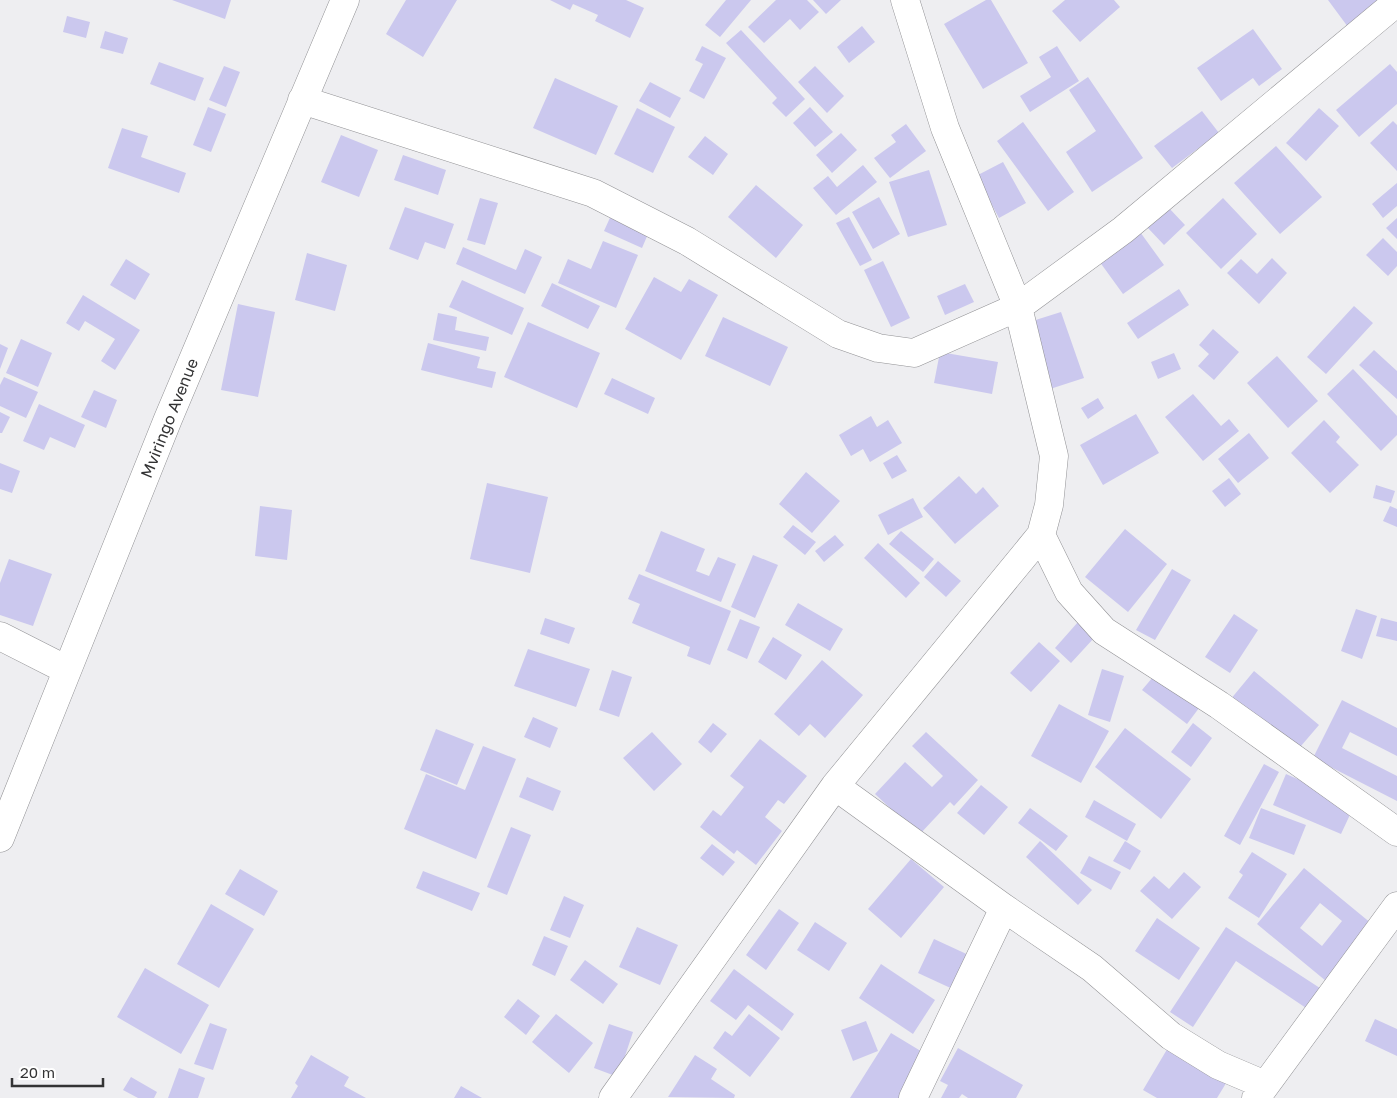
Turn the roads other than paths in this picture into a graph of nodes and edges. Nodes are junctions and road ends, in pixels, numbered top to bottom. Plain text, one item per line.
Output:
1 (345, 0) edge
2 (906, 0) edge
3 (1397, 2) edge
4 (302, 100) junction
5 (1018, 307) junction
6 (1041, 536) junction
7 (0, 636) edge
8 (67, 670) junction
9 (835, 786) junction
10 (1397, 832) edge
11 (0, 838) edge
12 (1397, 906) edge
13 (1004, 908) junction
14 (1261, 1092) edge
15 (613, 1098) edge
16 (913, 1098) edge

1 - 4 street, Mviringo Avenue
2 - 5 street
3 - 5 street
4 - 5 street
4 - 8 street, Mviringo Avenue
5 - 6 street
6 - 9 street
6 - 10 street
7 - 8 street
8 - 11 street, Mviringo Avenue
9 - 13 street
9 - 15 street
12 - 14 street
13 - 14 street
13 - 16 street

